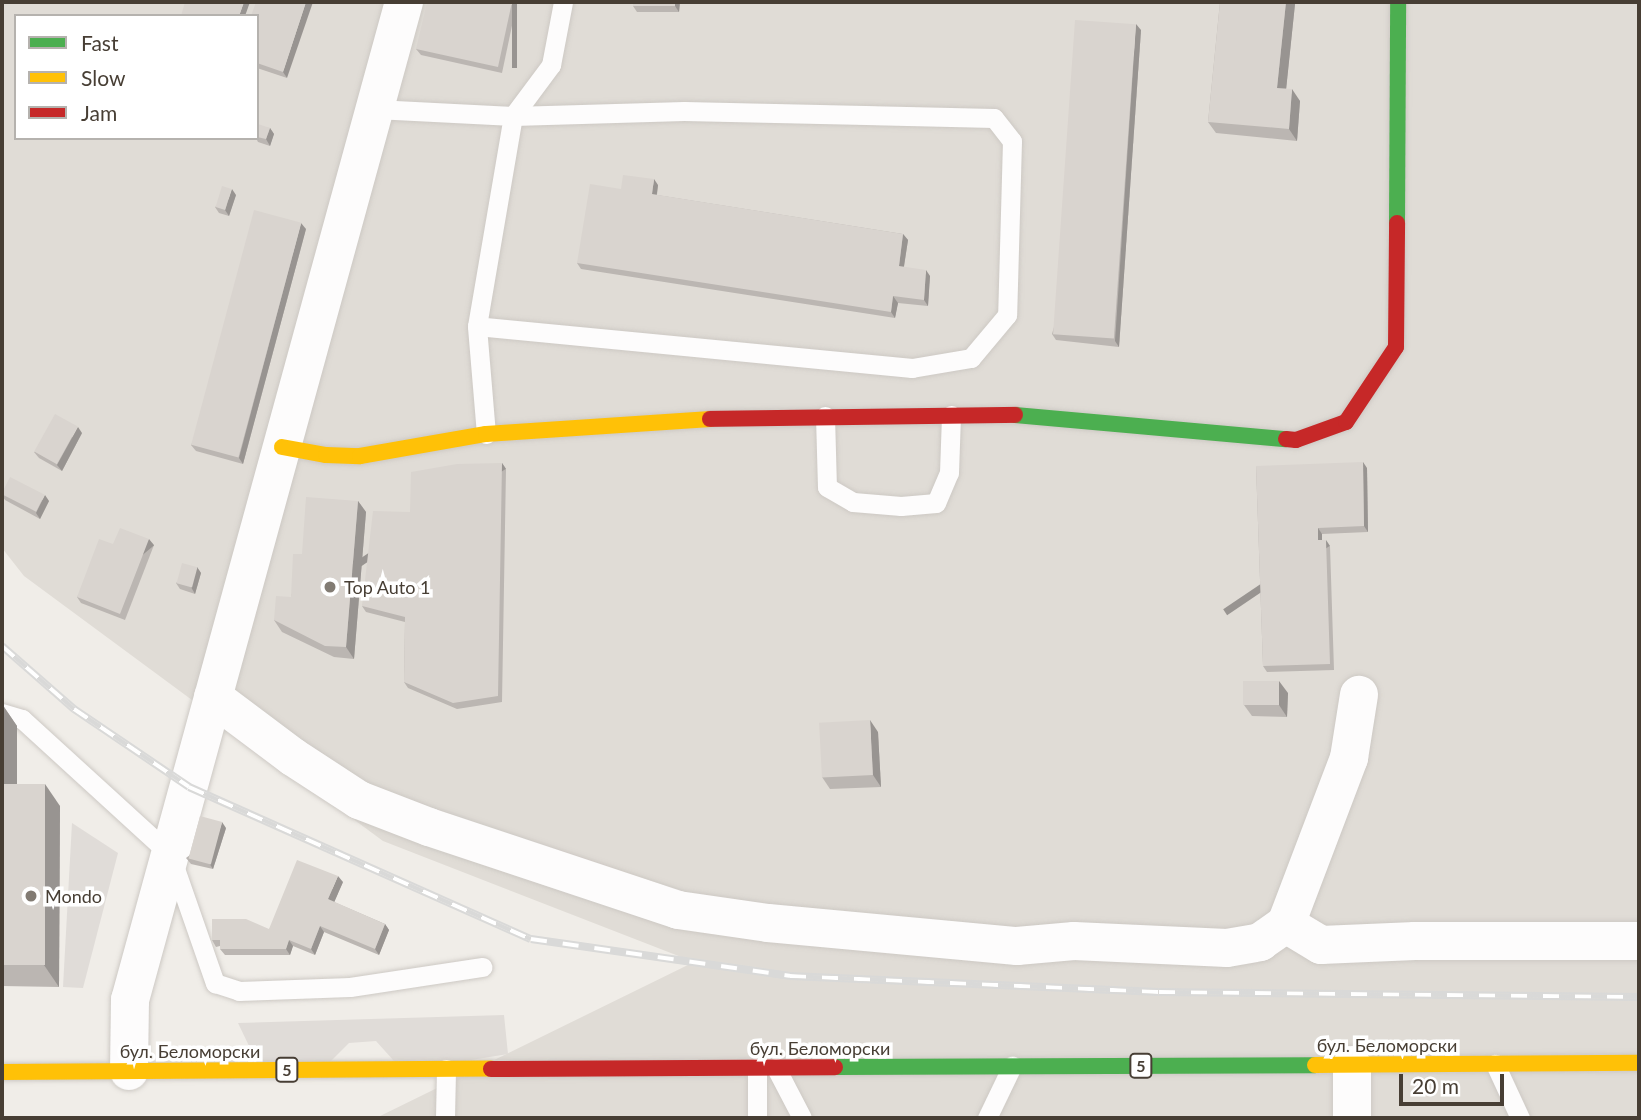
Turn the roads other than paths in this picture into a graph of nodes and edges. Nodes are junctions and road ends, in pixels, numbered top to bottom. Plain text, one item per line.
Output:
1 (404, 2) edge
2 (563, 2) edge
3 (1398, 2) edge
4 (374, 109) junction
5 (513, 116) junction
6 (477, 326) junction
7 (951, 415) junction
8 (825, 416) junction
9 (486, 434) junction
10 (282, 447) junction
11 (1359, 695) dead end
12 (213, 698) junction
13 (2, 713) edge
14 (170, 853) junction
15 (1286, 924) junction
16 (1639, 941) edge
17 (482, 967) dead end
18 (1639, 1063) edge
19 (1495, 1064) junction
20 (1352, 1065) junction
21 (1012, 1066) junction
22 (766, 1068) junction
23 (446, 1069) junction
24 (128, 1071) junction
25 (2, 1072) edge
26 (445, 1118) edge
27 (757, 1118) edge
28 (802, 1118) edge
29 (987, 1118) edge
30 (1352, 1118) edge
31 (1520, 1118) edge

1 - 4 street
2 - 5 lane
3 - 7 main road
4 - 5 lane
4 - 10 street
5 - 6 lane
5 - 6 lane
6 - 9 lane
7 - 8 main road
7 - 8 lane
8 - 9 main road
9 - 10 main road
10 - 12 street
11 - 15 street
12 - 14 street
12 - 15 street
13 - 14 lane
14 - 17 lane
14 - 24 street
15 - 16 street
18 - 19 main road, бул. Беломорски / 5
19 - 20 main road, бул. Беломорски / 5
19 - 31 lane
20 - 21 main road, бул. Беломорски / 5
20 - 30 street
21 - 22 main road, бул. Беломорски / 5
21 - 29 lane
22 - 23 main road, бул. Беломорски / 5
22 - 27 lane
22 - 28 lane
23 - 24 main road, бул. Беломорски / 5
23 - 26 lane
24 - 25 main road, бул. Беломорски / 5

